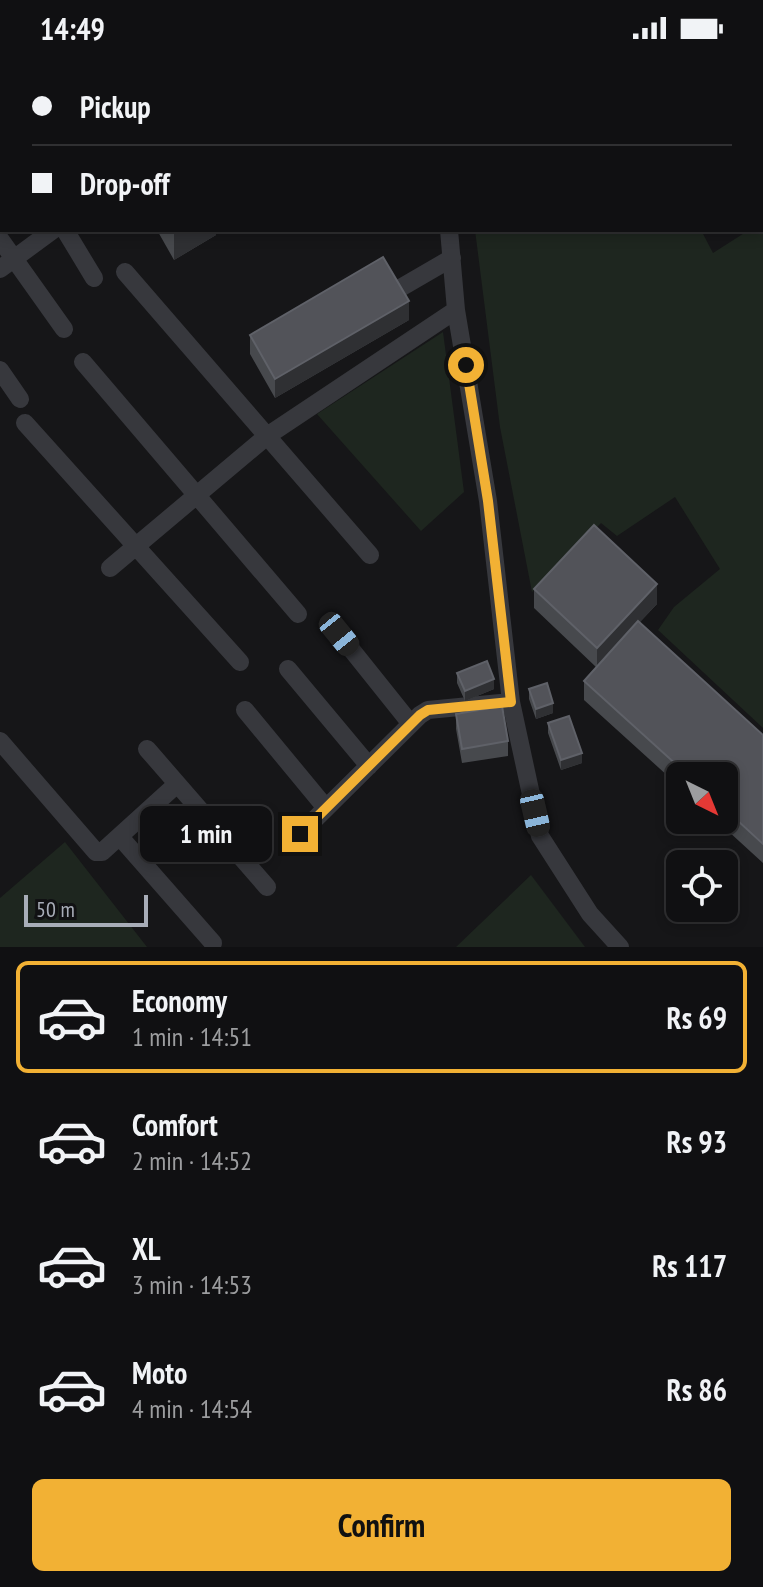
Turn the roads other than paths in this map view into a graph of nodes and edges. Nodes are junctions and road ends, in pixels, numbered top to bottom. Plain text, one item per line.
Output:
1 (50, 232) edge
2 (66, 232) edge
3 (449, 232) edge
4 (0, 239) edge
5 (452, 258) junction
6 (7, 264) edge
7 (125, 272) dead end
8 (94, 278) dead end
9 (402, 287) edge
10 (456, 310) junction
11 (64, 329) dead end
12 (83, 362) dead end
13 (0, 370) edge
14 (20, 399) dead end
15 (25, 423) dead end
16 (267, 436) junction
17 (197, 495) junction
18 (136, 546) junction
19 (370, 555) dead end
20 (110, 568) dead end
21 (298, 614) dead end
22 (339, 634) dead end
23 (240, 662) dead end
24 (288, 669) dead end
25 (511, 702) junction
26 (245, 710) dead end
27 (411, 724) junction
28 (0, 741) edge
29 (147, 749) dead end
30 (369, 766) junction
31 (177, 784) junction
32 (326, 808) junction
33 (300, 834) dead end
34 (120, 837) junction
35 (267, 887) dead end
36 (213, 943) dead end
37 (620, 947) edge

1 - 6 street
2 - 8 street
3 - 5 street
4 - 6 street
5 - 9 street
5 - 10 street
6 - 11 street
7 - 16 street
10 - 16 street
10 - 25 street
12 - 17 street
13 - 14 street
15 - 18 street
16 - 17 street
16 - 19 street
17 - 18 street
17 - 21 street
18 - 20 street
18 - 23 street
22 - 27 street
24 - 30 street
25 - 27 street
25 - 37 street
26 - 32 street
27 - 30 street
28 - 34 street
29 - 31 street
30 - 32 street
31 - 34 street
31 - 35 street
32 - 33 street
34 - 36 street

